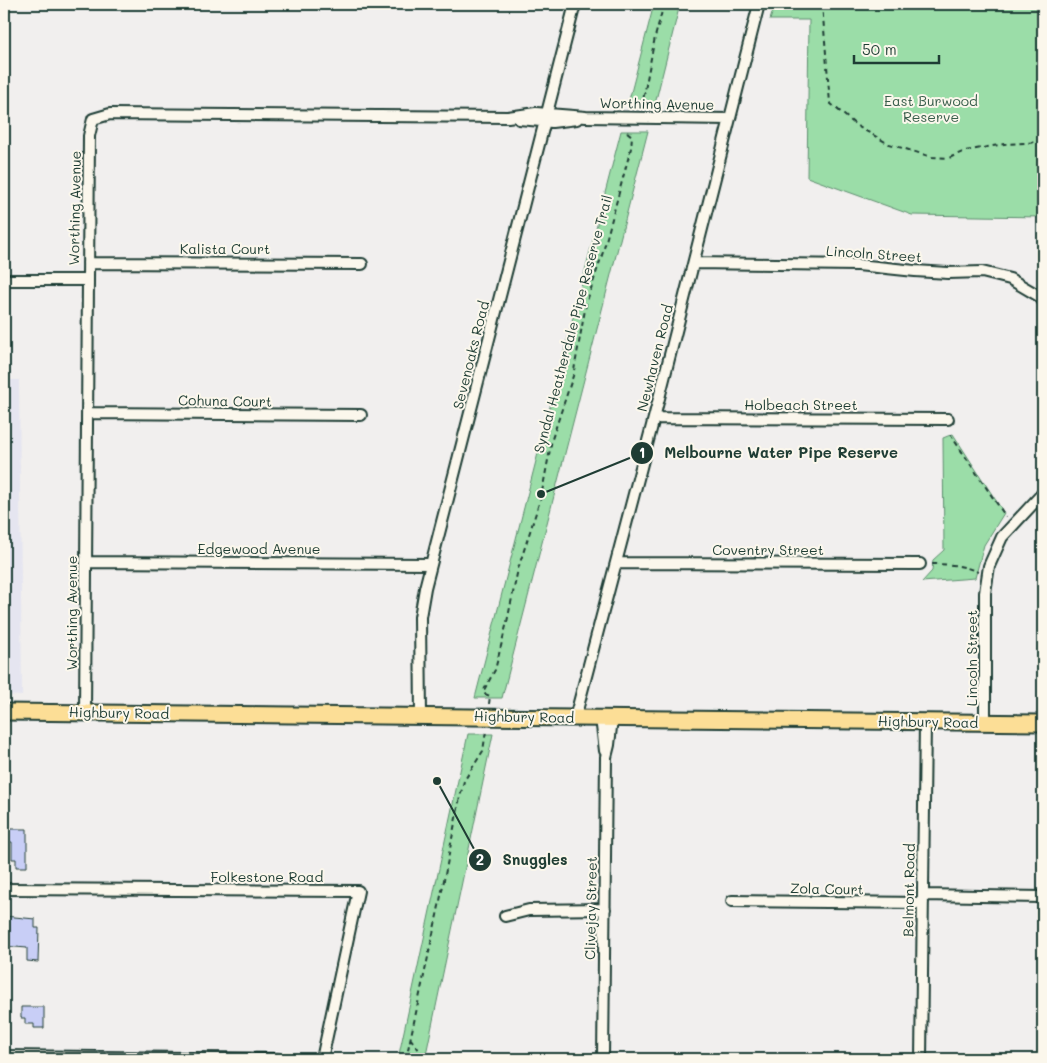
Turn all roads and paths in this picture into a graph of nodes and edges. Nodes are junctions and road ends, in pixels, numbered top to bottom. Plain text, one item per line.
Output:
1 (575, 4) edge
2 (664, 4) edge
3 (759, 4) edge
4 (822, 4) edge
5 (642, 107) dead end
6 (546, 117) junction
7 (630, 117) junction
8 (729, 119) junction
9 (1043, 142) edge
10 (88, 263) junction
11 (694, 263) junction
12 (362, 264) dead end
13 (4, 280) edge
14 (88, 280) junction
15 (1043, 302) edge
16 (88, 413) junction
17 (361, 416) dead end
18 (654, 418) junction
19 (948, 419) dead end
20 (950, 434) dead end
21 (1043, 493) edge
22 (1006, 517) dead end
23 (87, 562) junction
24 (616, 563) junction
25 (431, 564) junction
26 (920, 564) dead end
27 (932, 564) dead end
28 (978, 572) dead end
29 (4, 712) edge
30 (85, 713) junction
31 (421, 716) junction
32 (488, 717) junction
33 (575, 718) junction
34 (606, 718) junction
35 (924, 722) junction
36 (985, 723) junction
37 (1043, 723) edge
38 (4, 889) edge
39 (1043, 897) edge
40 (923, 899) junction
41 (732, 901) dead end
42 (605, 909) junction
43 (504, 916) dead end
44 (410, 1038) junction
45 (4, 1056) edge
46 (276, 1059) edge
47 (322, 1059) edge
48 (406, 1059) edge
49 (426, 1059) edge
50 (602, 1059) edge
51 (921, 1059) edge

1 - 6 street, Sevenoaks Road
2 - 5 path
3 - 8 street, Newhaven Road
4 - 9 path
6 - 7 street, Worthing Avenue
6 - 10 street, Worthing Avenue
6 - 25 street, Sevenoaks Road
7 - 8 street, Worthing Avenue
7 - 32 path, Syndal Heatherdale Pipe Reserve Trail
8 - 11 street, Newhaven Road
10 - 12 street, Kalista Court
10 - 14 street, Worthing Avenue
11 - 15 street, Lincoln Street
11 - 18 street, Newhaven Road
13 - 14 street
14 - 16 street, Worthing Avenue
16 - 17 street, Cohuna Court
16 - 23 street, Worthing Avenue
18 - 19 street, Holbeach Street
18 - 24 street, Newhaven Road
20 - 22 path
21 - 36 street, Lincoln Street
23 - 25 street, Edgewood Avenue
23 - 30 street, Worthing Avenue
24 - 26 street, Coventry Street
24 - 33 street, Newhaven Road
25 - 31 street, Sevenoaks Road
27 - 28 path
29 - 30 main road, Highbury Road
30 - 31 main road, Highbury Road
31 - 32 main road, Highbury Road
32 - 33 main road, Highbury Road
32 - 44 path, Syndal Heatherdale Pipe Reserve Trail
33 - 34 main road, Highbury Road
34 - 35 main road, Highbury Road
34 - 42 street, Clivejay Street
35 - 36 main road, Highbury Road
35 - 40 street, Belmont Road
36 - 37 main road, Highbury Road
38 - 47 street, Folkestone Road
39 - 40 street, Zola Court
40 - 41 street, Zola Court
40 - 51 street, Belmont Road
42 - 43 street
42 - 50 street, Clivejay Street
44 - 48 path, Syndal Heatherdale Pipe Reserve Trail
44 - 49 path
45 - 46 street

